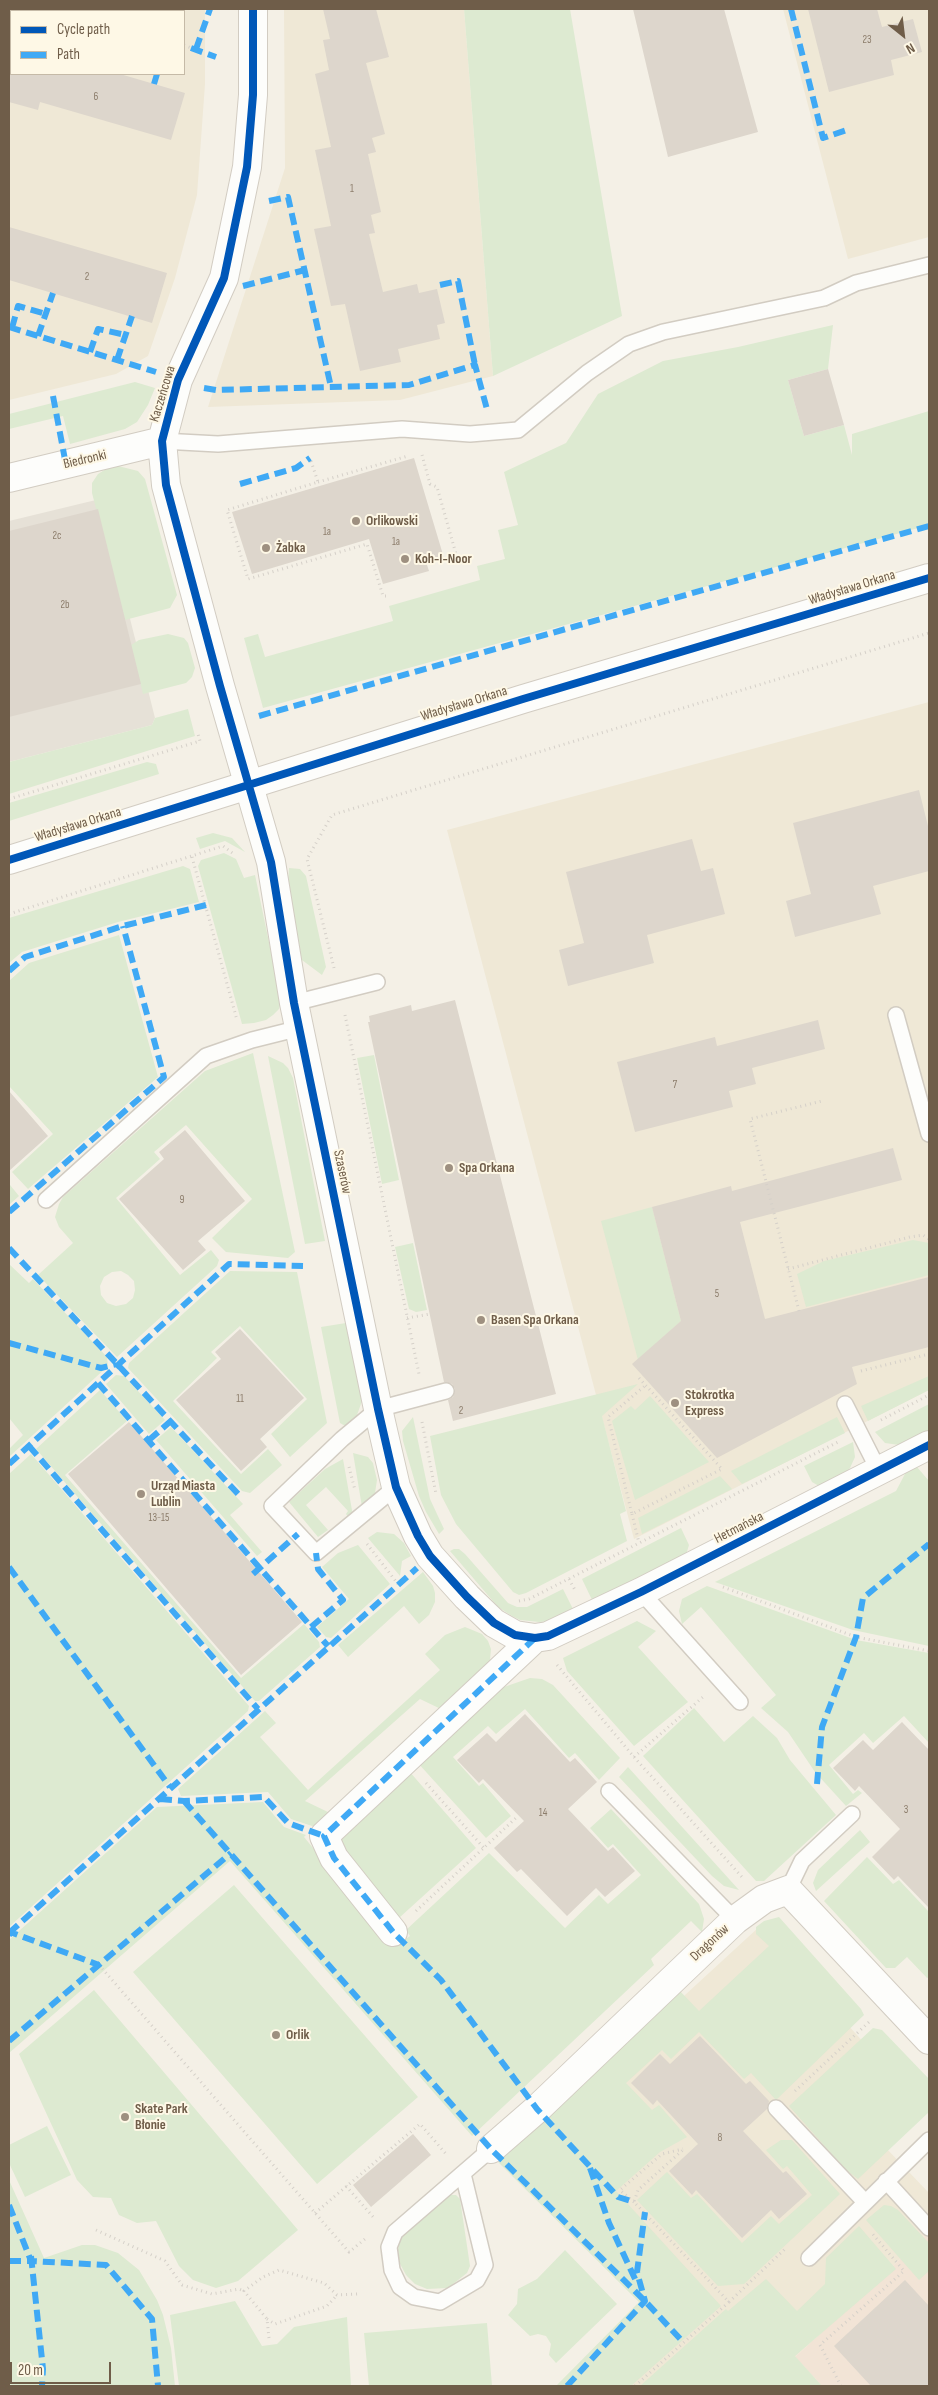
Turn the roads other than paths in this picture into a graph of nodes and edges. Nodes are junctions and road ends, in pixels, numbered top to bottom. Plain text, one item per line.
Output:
1 (253, 9) edge
2 (929, 265) edge
3 (162, 442) junction
4 (9, 478) edge
5 (929, 578) edge
6 (249, 785) junction
7 (9, 860) edge
8 (377, 982) dead end
9 (896, 1015) dead end
10 (297, 1016) junction
11 (929, 1134) edge
12 (46, 1200) dead end
13 (446, 1391) dead end
14 (845, 1404) dead end
15 (378, 1409) junction
16 (929, 1445) edge
17 (879, 1471) junction
18 (396, 1487) junction
19 (641, 1592) junction
20 (548, 1635) junction
21 (740, 1702) dead end
22 (609, 1791) dead end
23 (852, 1814) dead end
24 (788, 1890) junction
25 (735, 1920) junction
26 (394, 1932) road end
27 (929, 2040) edge
28 (776, 2108) road end
29 (929, 2140) edge
30 (491, 2150) joint
31 (463, 2174) junction
32 (886, 2182) junction
33 (859, 2208) junction
34 (929, 2228) edge
35 (809, 2258) dead end

1 - 3 street, Kaczeńcowa
2 - 3 lane
3 - 4 street, Biedronki
3 - 6 street, Kaczeńcowa
5 - 6 street, Władysława Orkana
6 - 7 street, Władysława Orkana
6 - 10 street, Szaserów
8 - 10 lane
9 - 11 lane
10 - 12 lane
10 - 15 street, Szaserów
13 - 15 lane
14 - 17 lane
15 - 18 street, Szaserów
15 - 18 lane
16 - 17 street, Hetmańska
17 - 19 street, Hetmańska
18 - 20 street, Szaserów
19 - 20 street, Hetmańska
19 - 21 lane
20 - 26 street, Hetmańska
22 - 25 lane
23 - 24 lane
24 - 25 street, Dragonów
24 - 27 street
25 - 30 street, Dragonów
28 - 33 lane
29 - 32 lane
30 - 31 lane
31 - 31 lane
32 - 33 lane
32 - 34 lane
33 - 35 lane

